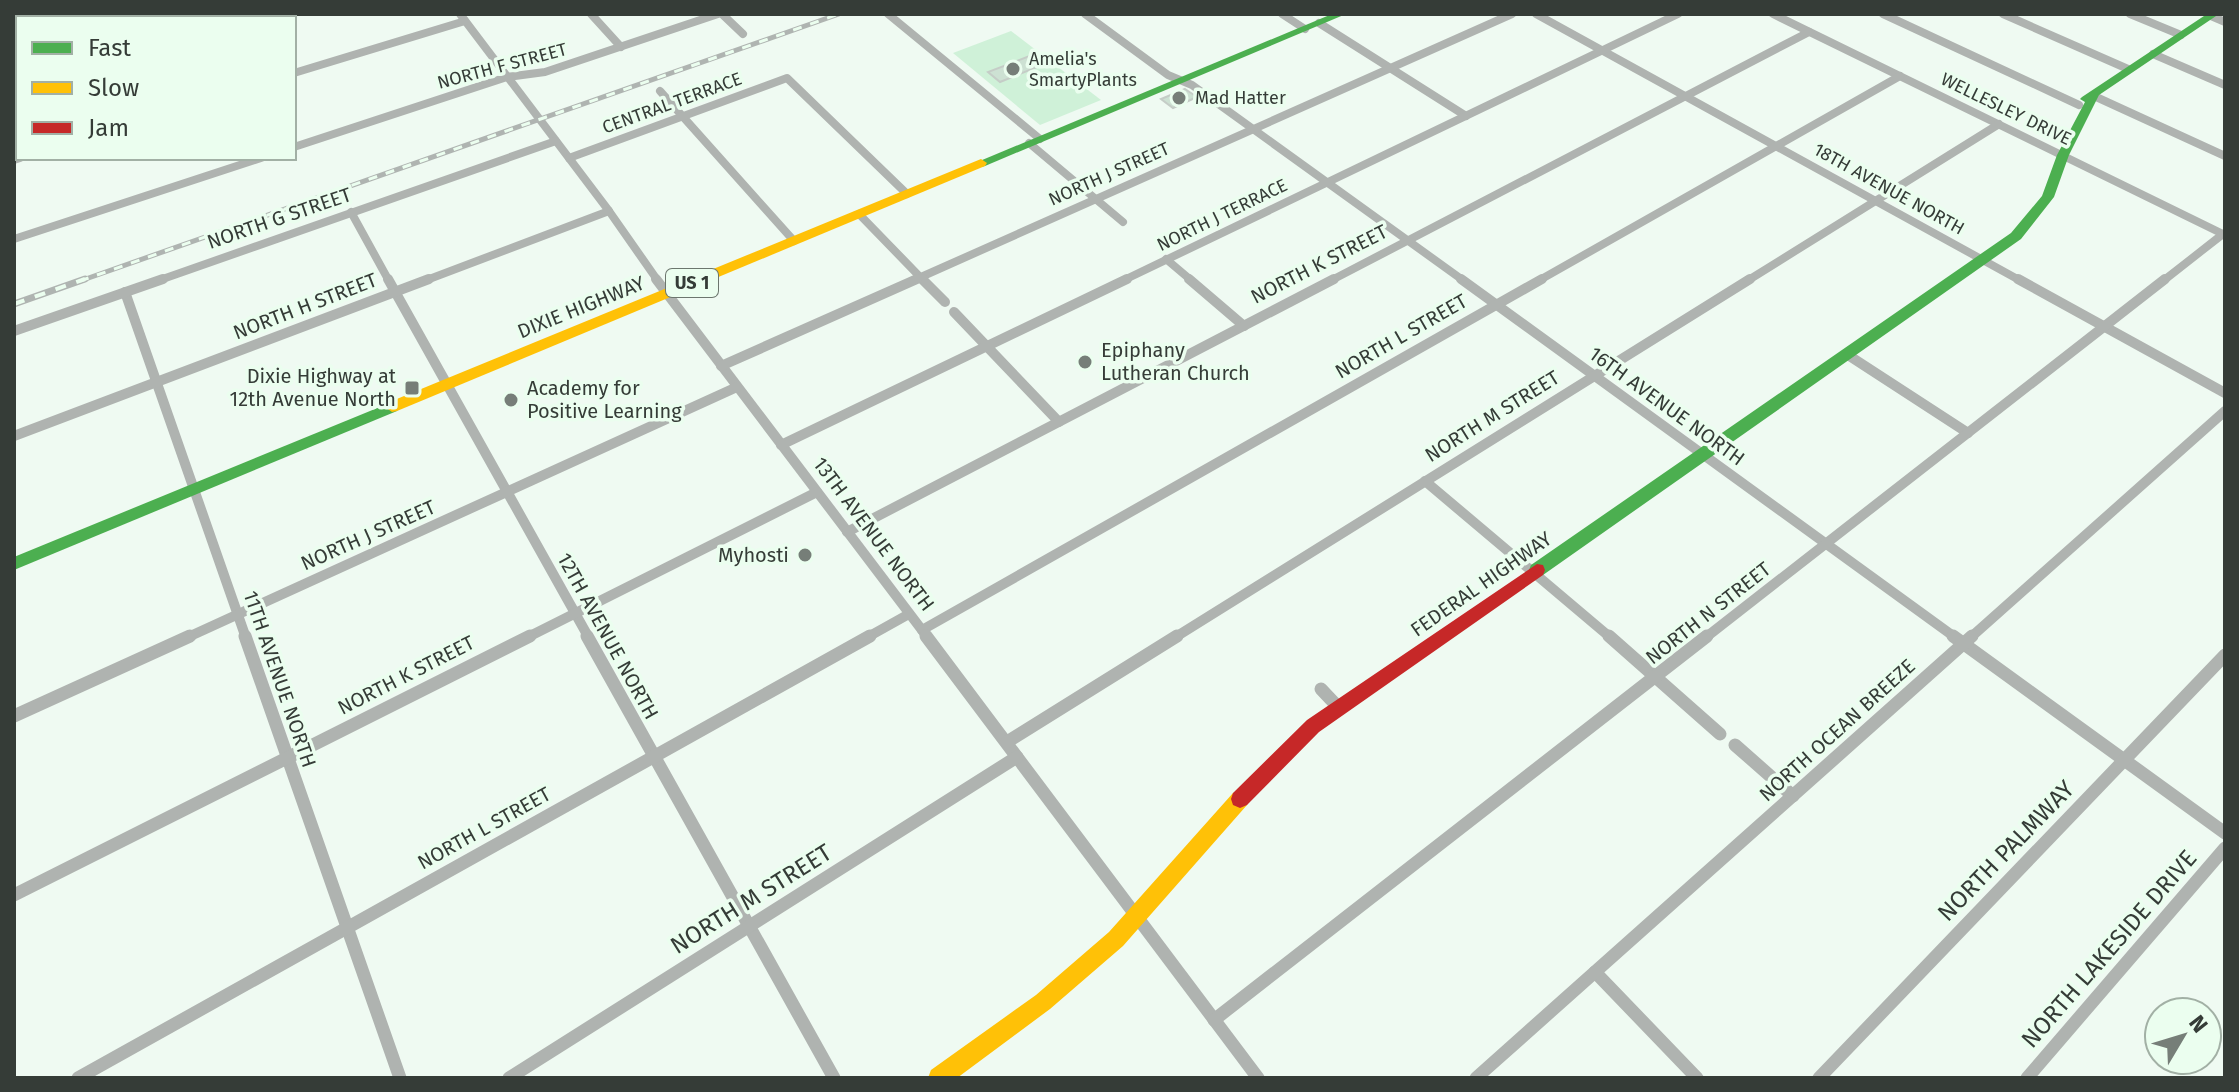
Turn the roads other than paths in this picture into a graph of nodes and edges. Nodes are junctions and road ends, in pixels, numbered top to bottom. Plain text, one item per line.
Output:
1 (591, 14) edge
2 (720, 14) edge
3 (888, 14) edge
4 (1085, 14) edge
5 (1282, 14) edge
6 (1341, 14) edge
7 (1512, 14) edge
8 (1536, 14) edge
9 (1678, 14) edge
10 (1773, 14) edge
11 (1798, 14) edge
12 (1883, 14) edge
13 (2003, 14) edge
14 (2130, 14) edge
15 (462, 17) edge
16 (2217, 17) edge
17 (1785, 20) junction
18 (1312, 26) junction
19 (1809, 32) junction
20 (743, 34) dead end
21 (2181, 35) junction
22 (621, 47) junction
23 (1604, 49) junction
24 (2153, 54) junction
25 (1391, 68) junction
26 (2128, 69) junction
27 (296, 72) edge
28 (1900, 76) junction
29 (507, 77) junction
30 (1182, 80) junction
31 (2225, 85) edge
32 (660, 91) dead end
33 (1687, 95) junction
34 (2094, 96) junction
35 (2079, 105) junction
36 (682, 116) junction
37 (1466, 116) junction
38 (1999, 124) junction
39 (1254, 129) junction
40 (556, 141) junction
41 (1035, 141) junction
42 (1777, 145) junction
43 (296, 146) edge
44 (2063, 155) junction
45 (2225, 156) edge
46 (569, 158) junction
47 (255, 160) edge
48 (1327, 182) junction
49 (907, 194) junction
50 (1096, 200) junction
51 (1876, 200) junction
52 (609, 211) junction
53 (351, 212) junction
54 (859, 214) junction
55 (1123, 222) dead end
56 (2224, 234) edge
57 (14, 239) edge
58 (794, 241) junction
59 (1407, 241) junction
60 (1166, 259) junction
61 (1985, 260) junction
62 (920, 278) junction
63 (395, 291) junction
64 (125, 292) junction
65 (666, 294) junction
66 (945, 302) dead end
67 (1496, 305) junction
68 (954, 312) dead end
69 (1244, 326) junction
70 (2105, 326) junction
71 (14, 331) edge
72 (986, 346) junction
73 (1848, 355) junction
74 (721, 366) junction
75 (1594, 376) junction
76 (156, 382) junction
77 (447, 384) junction
78 (737, 387) junction
79 (2225, 393) edge
80 (2225, 411) edge
81 (1059, 422) junction
82 (1968, 433) junction
83 (14, 436) edge
84 (781, 445) junction
85 (1703, 455) junction
86 (1425, 481) junction
87 (196, 488) junction
88 (507, 492) junction
89 (817, 492) junction
90 (847, 532) junction
91 (1826, 543) junction
92 (14, 564) edge
93 (1535, 571) junction
94 (575, 613) junction
95 (238, 614) junction
96 (909, 614) junction
97 (922, 630) junction
98 (1965, 643) junction
99 (2225, 655) edge
100 (1656, 676) junction
101 (1321, 689) dead end
102 (1338, 707) junction
103 (14, 716) edge
104 (1720, 734) dead end
105 (1007, 742) junction
106 (1735, 745) dead end
107 (654, 756) junction
108 (288, 757) junction
109 (1017, 757) junction
110 (2125, 759) junction
111 (1793, 796) junction
112 (2225, 833) edge
113 (2225, 848) edge
114 (14, 895) edge
115 (1138, 916) junction
116 (749, 926) junction
117 (347, 928) junction
118 (1595, 972) junction
119 (1214, 1020) junction
120 (78, 1078) edge
121 (400, 1078) edge
122 (509, 1078) edge
123 (834, 1078) edge
124 (939, 1078) edge
125 (1258, 1078) edge
126 (1476, 1078) edge
127 (1697, 1078) edge
128 (1819, 1078) edge
129 (2027, 1078) edge

1 - 22 street
2 - 20 street
2 - 22 street, NORTH F STREET
3 - 41 street
4 - 30 street, 16TH AVENUE NORTH
5 - 18 street
6 - 18 main road, DIXIE HIGHWAY / US 1
7 - 25 street, NORTH J STREET
8 - 23 street, 18TH AVENUE NORTH
9 - 23 street, NORTH J TERRACE
10 - 17 street, WELLESLEY DRIVE
11 - 17 street
12 - 35 street
13 - 26 street
14 - 21 street
15 - 27 street
15 - 29 street, 13TH AVENUE NORTH
16 - 21 main road, FEDERAL HIGHWAY
17 - 19 street, WELLESLEY DRIVE
18 - 25 street
18 - 30 main road, DIXIE HIGHWAY / US 1
19 - 28 street, WELLESLEY DRIVE
19 - 33 street, NORTH K STREET
21 - 24 main road, FEDERAL HIGHWAY
22 - 29 street, NORTH F STREET
23 - 33 street, 18TH AVENUE NORTH
23 - 37 street, NORTH J TERRACE
24 - 26 main road, FEDERAL HIGHWAY
24 - 31 street
25 - 37 street
25 - 39 street, NORTH J STREET
26 - 34 main road, FEDERAL HIGHWAY
28 - 38 street, WELLESLEY DRIVE
28 - 42 street, NORTH L STREET
29 - 40 street, 13TH AVENUE NORTH
29 - 43 street, NORTH F STREET
30 - 39 street, 16TH AVENUE NORTH
30 - 41 main road, DIXIE HIGHWAY / US 1
32 - 36 street
33 - 42 street, 18TH AVENUE NORTH
33 - 59 street, NORTH K STREET
34 - 35 main road, FEDERAL HIGHWAY
34 - 44 main road, FEDERAL HIGHWAY
34 - 45 street
35 - 44 main road, FEDERAL HIGHWAY
36 - 46 street, CENTRAL TERRACE
36 - 49 street, CENTRAL TERRACE
36 - 58 street
37 - 48 street, NORTH J TERRACE
38 - 44 street, WELLESLEY DRIVE
38 - 51 street, NORTH M STREET
39 - 48 street, 16TH AVENUE NORTH
39 - 50 street, NORTH J STREET
40 - 46 street, 13TH AVENUE NORTH
40 - 53 street, NORTH G STREET
41 - 49 main road, DIXIE HIGHWAY / US 1
41 - 50 street
42 - 51 street, 18TH AVENUE NORTH
42 - 67 street, NORTH L STREET
44 - 56 street, WELLESLEY DRIVE
44 - 61 main road, FEDERAL HIGHWAY
46 - 52 street, 13TH AVENUE NORTH
47 - 57 street
48 - 59 street, 16TH AVENUE NORTH
48 - 60 street, NORTH J TERRACE
49 - 54 main road, DIXIE HIGHWAY / US 1
50 - 55 street
50 - 62 street, NORTH J STREET
51 - 61 street, 18TH AVENUE NORTH
51 - 75 street, NORTH M STREET
52 - 63 street, NORTH H STREET
52 - 65 street, 13TH AVENUE NORTH
53 - 63 street, 12TH AVENUE NORTH
53 - 64 street, NORTH G STREET
54 - 58 main road, DIXIE HIGHWAY / US 1
54 - 62 street
56 - 70 street, NORTH N STREET
58 - 65 main road, DIXIE HIGHWAY / US 1
59 - 67 street, 16TH AVENUE NORTH
59 - 69 street, NORTH K STREET
60 - 69 street
60 - 72 street, NORTH J TERRACE
61 - 70 street, 18TH AVENUE NORTH
61 - 73 main road, FEDERAL HIGHWAY
62 - 66 street
62 - 74 street, NORTH J STREET
63 - 76 street, NORTH H STREET
63 - 77 street, 12TH AVENUE NORTH
64 - 71 street, NORTH G STREET
64 - 76 street, 11TH AVENUE NORTH
65 - 74 street, 13TH AVENUE NORTH
65 - 77 main road, DIXIE HIGHWAY / US 1
67 - 75 street, 16TH AVENUE NORTH
67 - 97 street, NORTH L STREET
68 - 72 street
69 - 81 street, NORTH K STREET
70 - 79 street, 18TH AVENUE NORTH
70 - 82 street, NORTH N STREET
72 - 81 street
72 - 84 street, NORTH J TERRACE
73 - 82 street
73 - 85 main road, FEDERAL HIGHWAY
74 - 78 street, 13TH AVENUE NORTH
75 - 85 street, 16TH AVENUE NORTH
75 - 86 street, NORTH M STREET
76 - 83 street, NORTH H STREET
76 - 87 street, 11TH AVENUE NORTH
77 - 87 main road, DIXIE HIGHWAY / US 1
77 - 88 street, 12TH AVENUE NORTH
78 - 84 street, 13TH AVENUE NORTH
78 - 88 street, NORTH J STREET
80 - 98 street, NORTH OCEAN BREEZE
81 - 90 street, NORTH K STREET
82 - 91 street, NORTH N STREET
84 - 89 street, 13TH AVENUE NORTH
85 - 91 street, 16TH AVENUE NORTH
85 - 93 main road, FEDERAL HIGHWAY
86 - 93 street
86 - 105 street, NORTH M STREET
87 - 92 main road, DIXIE HIGHWAY / US 1
87 - 95 street, 11TH AVENUE NORTH
88 - 94 street, 12TH AVENUE NORTH
88 - 95 street, NORTH J STREET
89 - 90 street, 13TH AVENUE NORTH
89 - 94 street, NORTH K STREET
90 - 96 street, 13TH AVENUE NORTH
91 - 98 street, 16TH AVENUE NORTH
91 - 100 street, NORTH N STREET
93 - 100 street
93 - 102 main road, FEDERAL HIGHWAY
94 - 107 street, 12TH AVENUE NORTH
94 - 108 street, NORTH K STREET
95 - 103 street, NORTH J STREET
95 - 108 street, 11TH AVENUE NORTH
96 - 97 street, 13TH AVENUE NORTH
96 - 107 street, NORTH L STREET
97 - 105 street, 13TH AVENUE NORTH
98 - 110 street, 16TH AVENUE NORTH
98 - 111 street, NORTH OCEAN BREEZE
99 - 110 street, NORTH PALMWAY
100 - 104 street
100 - 119 street, NORTH N STREET
101 - 102 street
102 - 115 main road, FEDERAL HIGHWAY
105 - 109 street, 13TH AVENUE NORTH
106 - 111 street
107 - 116 street, 12TH AVENUE NORTH
107 - 117 street, NORTH L STREET
108 - 114 street, NORTH K STREET
108 - 117 street, 11TH AVENUE NORTH
109 - 115 street, 13TH AVENUE NORTH
109 - 116 street, NORTH M STREET
110 - 112 street, 16TH AVENUE NORTH
110 - 128 street, NORTH PALMWAY
111 - 118 street, NORTH OCEAN BREEZE
113 - 129 street, NORTH LAKESIDE DRIVE
115 - 119 street, 13TH AVENUE NORTH
115 - 124 main road, FEDERAL HIGHWAY
116 - 122 street, NORTH M STREET
116 - 123 street, 12TH AVENUE NORTH
117 - 120 street, NORTH L STREET
117 - 121 street, 11TH AVENUE NORTH
118 - 126 street, NORTH OCEAN BREEZE
118 - 127 street
119 - 125 street, 13TH AVENUE NORTH

